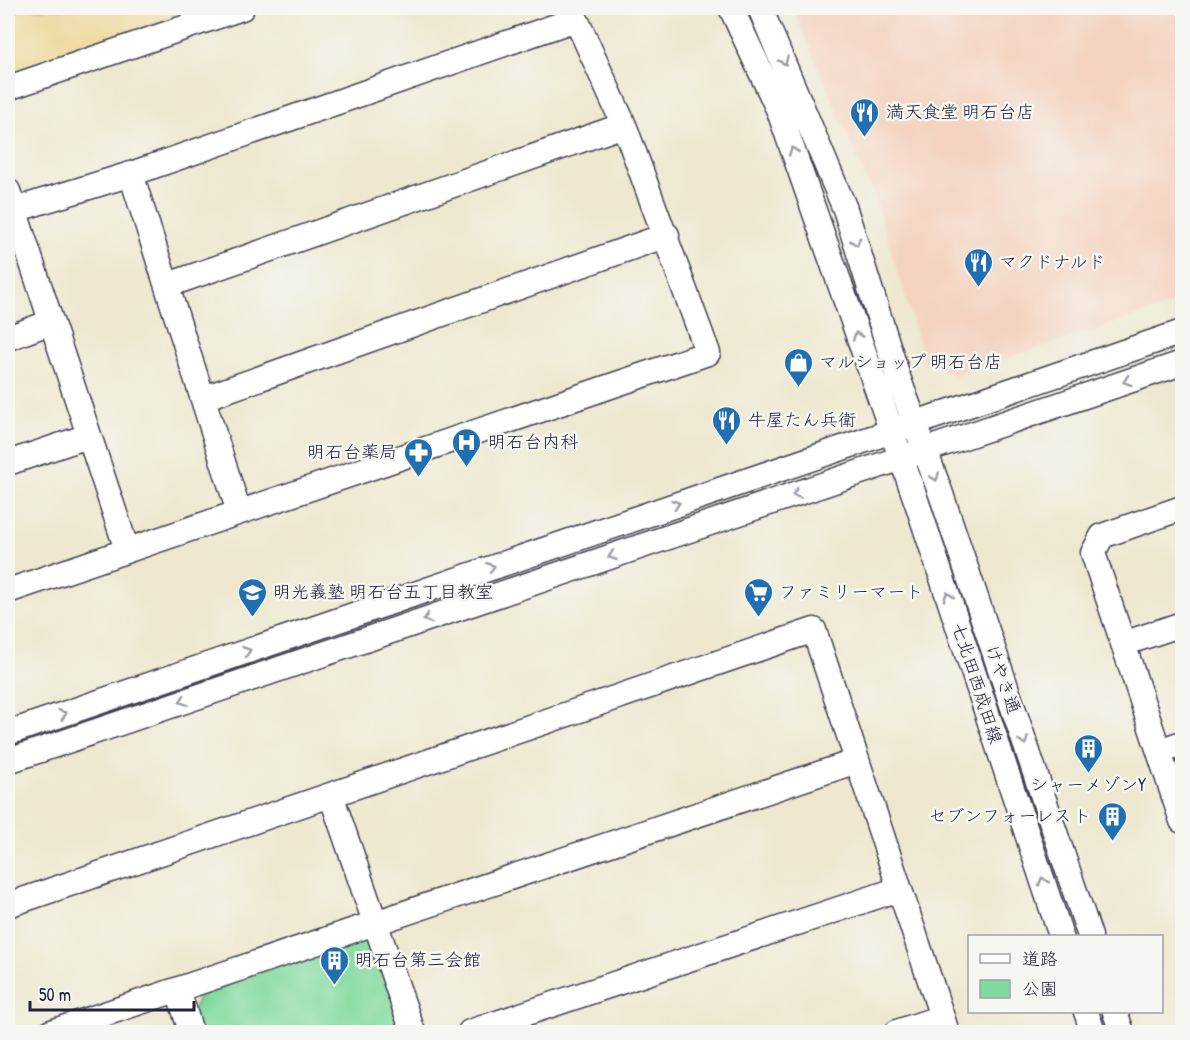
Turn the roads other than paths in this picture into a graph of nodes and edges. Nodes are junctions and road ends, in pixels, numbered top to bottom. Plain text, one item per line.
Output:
1 (242, 8) edge
2 (731, 8) edge
3 (760, 8) edge
4 (573, 13) edge
5 (8, 88) edge
6 (624, 125) junction
7 (131, 174) junction
8 (10, 204) edge
9 (667, 235) junction
10 (168, 285) junction
11 (51, 322) junction
12 (1182, 332) edge
13 (8, 338) edge
14 (1182, 363) edge
15 (204, 398) junction
16 (914, 422) junction
17 (889, 431) junction
18 (88, 436) junction
19 (925, 449) junction
20 (900, 458) junction
21 (8, 464) edge
22 (1182, 508) edge
23 (239, 512) junction
24 (127, 550) junction
25 (8, 591) edge
26 (1182, 624) edge
27 (1123, 644) junction
28 (8, 733) edge
29 (1182, 743) edge
30 (1159, 751) junction
31 (857, 760) junction
32 (8, 761) edge
33 (331, 795) junction
34 (1182, 821) edge
35 (899, 889) junction
36 (8, 905) edge
37 (375, 923) junction
38 (1061, 935) edge
39 (1090, 935) edge
40 (178, 990) junction
41 (1087, 1013) edge
42 (1116, 1013) edge
43 (945, 1025) edge
44 (51, 1032) edge
45 (191, 1032) edge
46 (413, 1032) edge
47 (470, 1032) edge
48 (897, 1032) edge
49 (1093, 1032) edge
50 (1122, 1032) edge

1 - 5 street
17 -> 2 street, 七北田西成田線
3 -> 16 street, けやき通
4 - 6 street
4 - 7 street
6 - 9 street
6 - 10 street
7 - 8 street
7 - 10 street
8 - 11 street
9 - 15 street
9 - 23 street
10 - 15 street
11 - 13 street
11 - 18 street
12 - 16 street
14 -> 19 street
15 - 23 street
16 - 17 street
16 - 19 street, けやき通
17 - 20 street, 七北田西成田線
28 -> 17 street
18 - 21 street
18 - 24 street
19 - 20 street
19 -> 39 street, けやき通
20 -> 32 street
38 -> 20 street, 七北田西成田線
22 - 27 street
23 - 24 street
24 - 25 street
26 - 27 street
27 - 30 street
29 - 30 street
30 - 34 street
31 - 33 street
31 - 35 street
31 - 37 street
33 - 36 street
33 - 37 street
35 - 43 street
35 - 47 street
37 - 40 street
37 - 46 street
40 - 44 street
40 - 45 street
41 - 49 street
42 - 50 street
43 - 48 street

